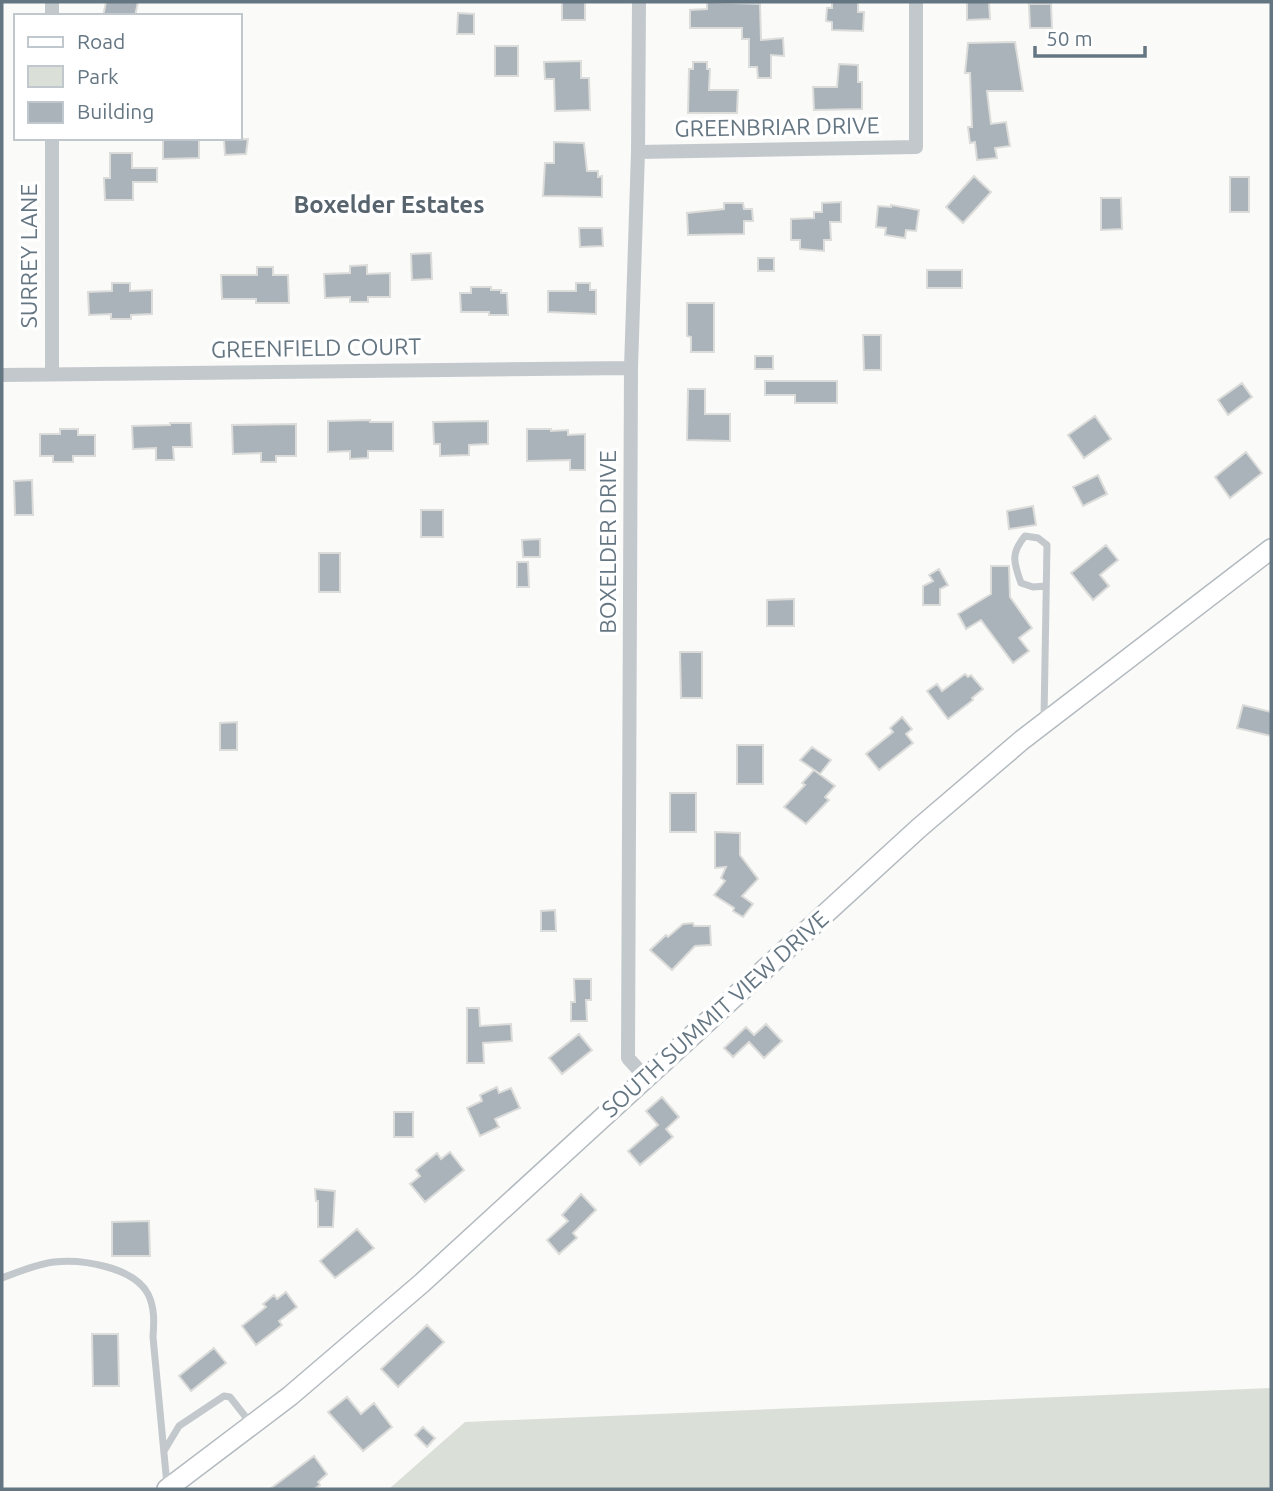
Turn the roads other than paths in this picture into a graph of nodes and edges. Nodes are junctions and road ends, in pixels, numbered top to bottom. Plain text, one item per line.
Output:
1 (639, 2) edge
2 (916, 2) edge
3 (52, 140) edge
4 (638, 152) junction
5 (631, 368) junction
6 (52, 374) junction
7 (2, 375) edge
8 (1271, 549) edge
9 (1046, 586) junction
10 (1044, 722) junction
11 (645, 1077) junction
12 (2, 1278) edge
13 (252, 1425) junction
14 (163, 1451) junction
15 (167, 1489) edge

1 - 4 street, BOXELDER DRIVE
2 - 4 street, GREENBRIAR DRIVE
3 - 6 street, SURREY LANE
4 - 5 street, BOXELDER DRIVE
5 - 6 street, GREENFIELD COURT
5 - 11 street, BOXELDER DRIVE
6 - 7 street, GREENFIELD COURT
8 - 10 street, SOUTH SUMMIT VIEW DRIVE
9 - 9 lane
9 - 10 lane
10 - 11 street, SOUTH SUMMIT VIEW DRIVE
11 - 13 street, SOUTH SUMMIT VIEW DRIVE
12 - 14 lane
13 - 14 lane
13 - 15 street, SOUTH SUMMIT VIEW DRIVE
14 - 15 lane

